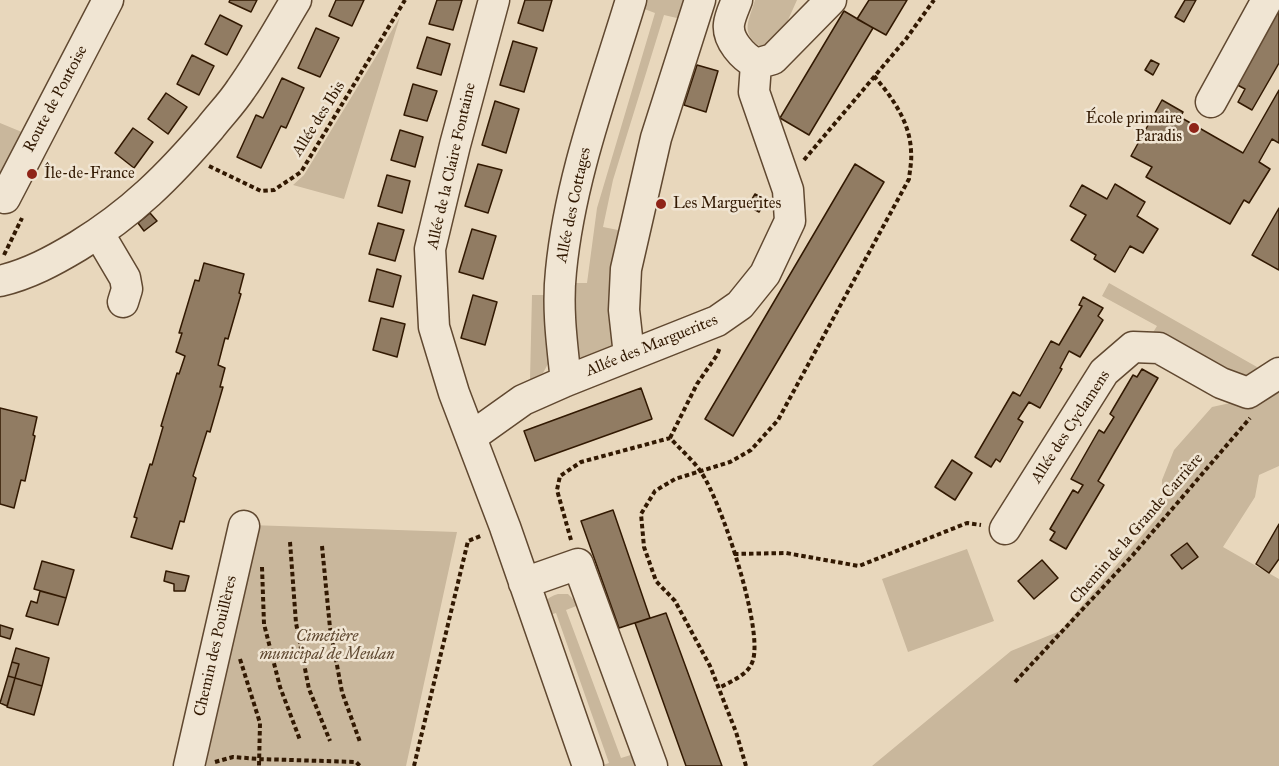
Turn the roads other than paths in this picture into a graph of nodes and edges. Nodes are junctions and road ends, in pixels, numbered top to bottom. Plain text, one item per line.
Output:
1 (108, 0) edge
2 (296, 0) edge
3 (494, 0) edge
4 (630, 0) edge
5 (700, 0) edge
6 (737, 0) edge
7 (831, 0) edge
8 (1267, 0) edge
9 (810, 13) edge
10 (756, 64) junction
11 (1211, 102) dead end
12 (2, 204) edge
13 (99, 234) junction
14 (0, 281) edge
15 (123, 302) dead end
16 (629, 355) junction
17 (1270, 379) edge
18 (566, 381) junction
19 (471, 437) junction
20 (244, 526) dead end
21 (1005, 529) road end
22 (524, 583) junction
23 (189, 766) edge
24 (588, 766) edge
25 (652, 766) edge

1 - 12 street, Route de Pontoise
2 - 13 street
3 - 19 street, Allée de la Claire Fontaine
4 - 18 street, Allée des Cottages
5 - 16 street
6 - 10 street
7 - 9 street
8 - 11 street
9 - 10 street
10 - 16 street, Allée des Marguerites
13 - 14 street
13 - 15 street
16 - 18 street, Allée des Marguerites
17 - 21 street, Allée des Cyclamens
18 - 19 street, Allée des Marguerites
19 - 22 street
20 - 23 street, Chemin des Pouillères
22 - 24 street
22 - 25 street

